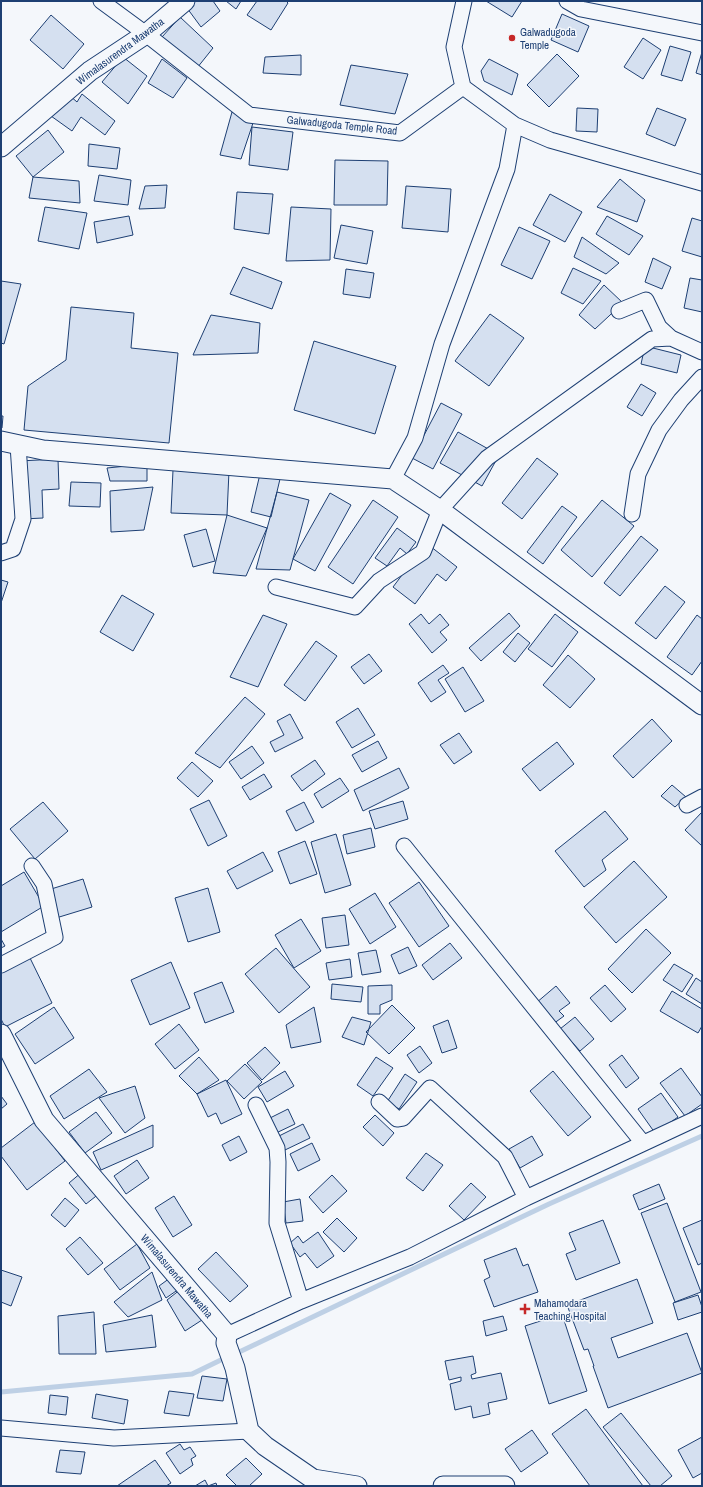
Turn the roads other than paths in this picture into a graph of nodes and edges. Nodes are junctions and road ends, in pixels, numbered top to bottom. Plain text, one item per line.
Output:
1 (101, 1) edge
2 (184, 1) edge
3 (464, 1) edge
4 (567, 1) edge
5 (702, 33) edge
6 (146, 34) junction
7 (463, 86) junction
8 (515, 125) junction
9 (1, 147) edge
10 (702, 184) edge
11 (619, 311) dead end
12 (671, 338) junction
13 (702, 352) edge
14 (702, 377) edge
15 (10, 443) edge
16 (393, 479) junction
17 (440, 510) junction
18 (632, 514) dead end
19 (1, 553) edge
20 (276, 587) dead end
21 (702, 705) edge
22 (702, 796) edge
23 (687, 805) dead end
24 (404, 846) dead end
25 (32, 866) dead end
26 (1, 965) edge
27 (1, 1034) edge
28 (378, 1102) dead end
29 (256, 1105) dead end
30 (702, 1116) edge
31 (643, 1144) junction
32 (526, 1198) junction
33 (301, 1301) junction
34 (227, 1339) junction
35 (1, 1428) edge
36 (249, 1431) junction
37 (357, 1486) edge
38 (443, 1486) edge
39 (505, 1486) edge

1 - 6 street, Galwadugoda Temple Road
2 - 6 street, Wimalasurendra Mawatha
3 - 7 street
4 - 5 street
6 - 7 street, Galwadugoda Temple Road
6 - 9 street, Wimalasurendra Mawatha
7 - 8 street
8 - 10 street
8 - 16 street
11 - 12 street
12 - 13 street
12 - 17 street
14 - 18 street
15 - 16 street
15 - 19 street
16 - 17 street
17 - 20 street
17 - 21 street
22 - 23 street
24 - 31 street
25 - 26 street
27 - 34 street, Wimalasurendra Mawatha
28 - 32 street
29 - 33 street
30 - 31 street
31 - 32 street
32 - 33 street
33 - 34 street
34 - 36 street, Wimalasurendra Mawatha
35 - 36 street
36 - 37 street
38 - 39 street

